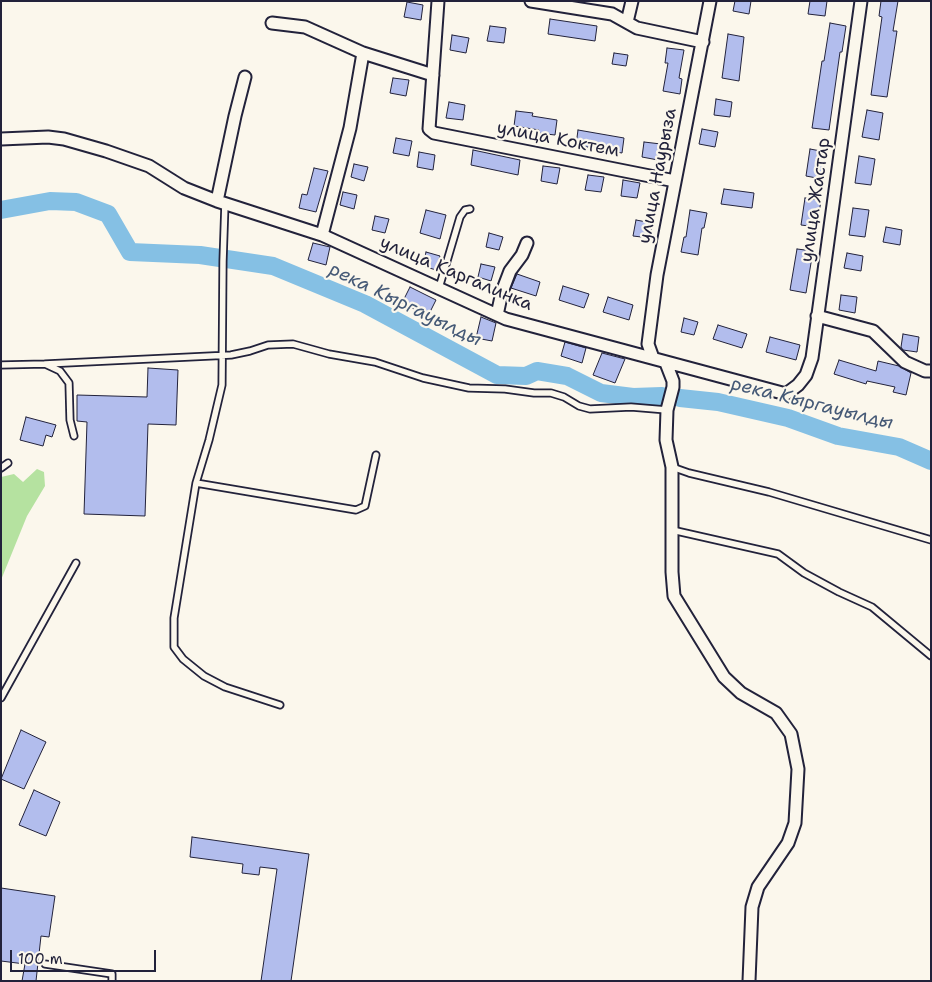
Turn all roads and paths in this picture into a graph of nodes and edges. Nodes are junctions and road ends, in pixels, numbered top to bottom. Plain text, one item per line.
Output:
1 (438, 1) edge
2 (530, 1) edge
3 (632, 1) edge
4 (710, 1) edge
5 (861, 1) edge
6 (627, 22) junction
7 (272, 23) dead end
8 (703, 42) junction
9 (363, 54) junction
10 (433, 75) junction
11 (245, 77) dead end
12 (1, 139) edge
13 (675, 181) junction
14 (221, 202) junction
15 (470, 209) dead end
16 (322, 234) junction
17 (527, 243) dead end
18 (439, 288) junction
19 (497, 315) junction
20 (817, 316) junction
21 (223, 356) junction
22 (653, 358) junction
23 (666, 363) junction
24 (45, 364) junction
25 (1, 365) edge
26 (931, 371) edge
27 (786, 394) joint
28 (667, 410) junction
29 (74, 436) dead end
30 (376, 455) dead end
31 (8, 463) dead end
32 (672, 466) junction
33 (1, 468) edge
34 (196, 483) junction
35 (672, 530) junction
36 (931, 540) edge
37 (76, 563) dead end
38 (931, 656) edge
39 (1, 698) edge
40 (280, 704) dead end
41 (45, 964) dead end
42 (112, 981) edge
43 (749, 981) edge

1 - 10 street
2 - 6 street
3 - 6 street
4 - 8 street, улица Наурыза
5 - 20 street, улица Жастар
6 - 8 street
7 - 9 street
8 - 13 street, улица Наурыза
9 - 10 street
9 - 16 street
10 - 13 street, улица Коктем
11 - 14 street
12 - 14 street, улица Каргалинка
13 - 22 street, улица Наурыза
14 - 16 street, улица Каргалинка
14 - 21 lane
15 - 18 lane
16 - 18 street, улица Каргалинка
17 - 19 street
18 - 19 street, улица Каргалинка
19 - 22 street, улица Каргалинка
20 - 26 street
20 - 27 street, улица Жастар
21 - 24 lane
21 - 28 lane
21 - 34 lane
22 - 23 street, улица Каргалинка
23 - 27 street, улица Каргалинка
23 - 28 street
24 - 25 lane
24 - 29 lane
28 - 32 street
30 - 34 lane
31 - 33 lane
32 - 35 street
32 - 36 lane
34 - 40 lane
35 - 38 lane
35 - 43 street
37 - 39 lane
41 - 42 lane

